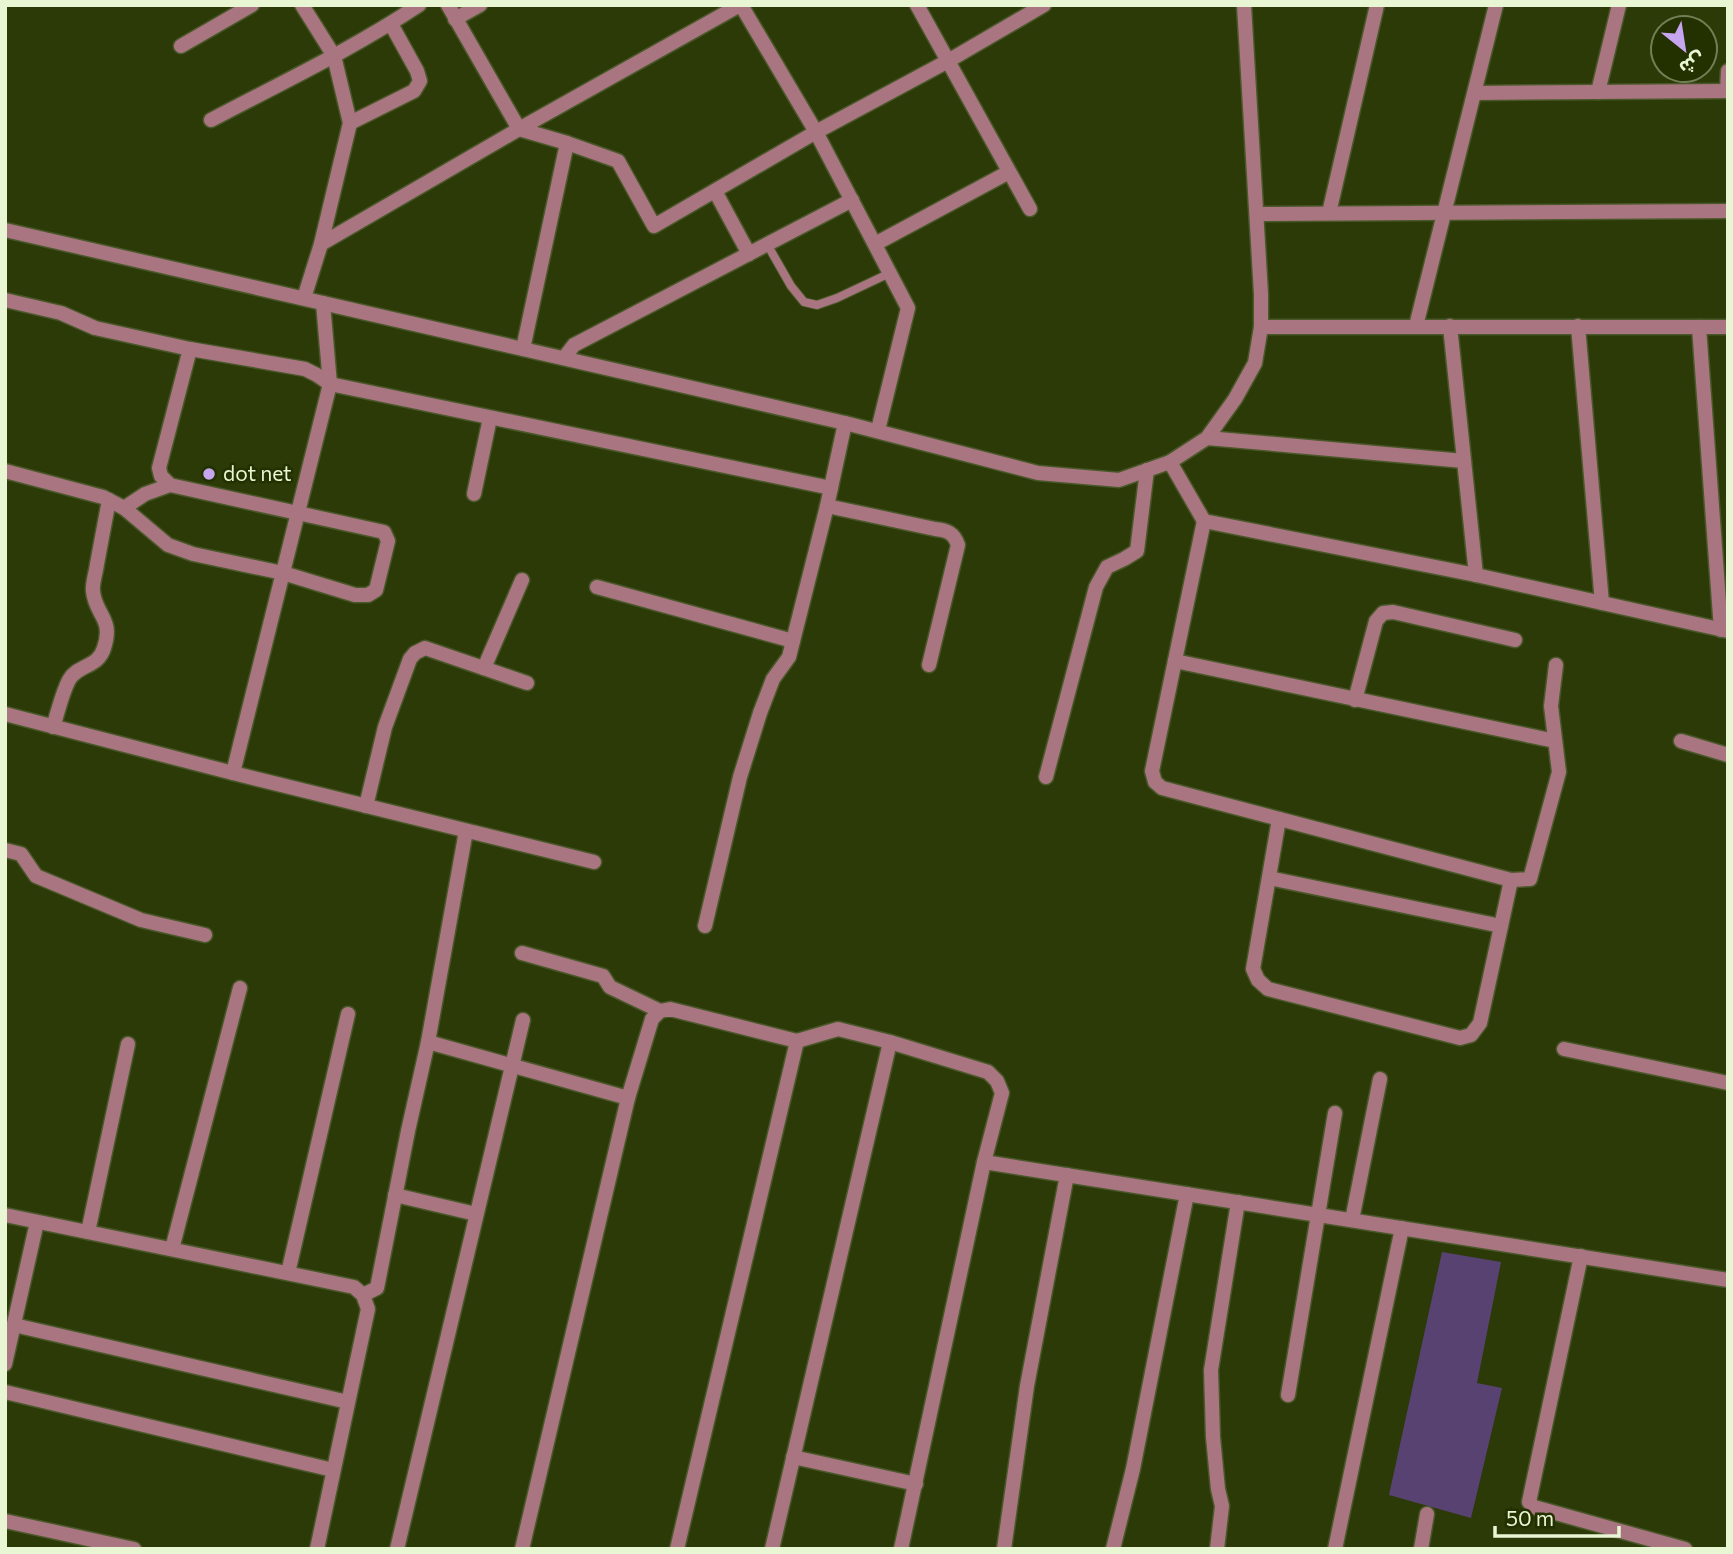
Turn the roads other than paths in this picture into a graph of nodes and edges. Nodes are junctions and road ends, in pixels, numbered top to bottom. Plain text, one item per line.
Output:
1 (252, 5) edge
2 (302, 5) edge
3 (419, 5) edge
4 (480, 5) edge
5 (740, 5) edge
6 (917, 5) edge
7 (1044, 5) edge
8 (1244, 5) edge
9 (1377, 5) edge
10 (1496, 5) edge
11 (1619, 5) edge
12 (452, 12) edge
13 (391, 23) junction
14 (181, 46) dead end
15 (334, 55) junction
16 (948, 61) junction
17 (1728, 71) edge
18 (1727, 91) edge
19 (1598, 92) junction
20 (1475, 93) junction
21 (211, 120) dead end
22 (350, 123) junction
23 (519, 129) junction
24 (816, 132) junction
25 (567, 143) junction
26 (1009, 172) junction
27 (715, 191) junction
28 (852, 200) junction
29 (1030, 209) dead end
30 (1728, 211) edge
31 (1445, 212) junction
32 (1329, 213) junction
33 (1257, 214) junction
34 (5, 230) edge
35 (321, 244) junction
36 (767, 244) junction
37 (875, 244) junction
38 (749, 254) junction
39 (890, 273) junction
40 (304, 298) junction
41 (5, 300) edge
42 (323, 303) junction
43 (1416, 326) junction
44 (1450, 326) junction
45 (1578, 326) junction
46 (1261, 327) junction
47 (1699, 327) junction
48 (1728, 327) edge
49 (190, 349) junction
50 (523, 349) junction
51 (564, 358) junction
52 (330, 384) junction
53 (490, 418) junction
54 (845, 423) junction
55 (878, 430) junction
56 (1207, 438) junction
57 (1464, 461) junction
58 (1170, 462) junction
59 (1147, 470) junction
60 (5, 471) edge
61 (170, 485) junction
62 (831, 488) junction
63 (474, 494) dead end
64 (109, 500) junction
65 (827, 506) junction
66 (124, 509) junction
67 (298, 513) junction
68 (1204, 521) junction
69 (283, 573) junction
70 (1476, 575) junction
71 (522, 580) dead end
72 (597, 587) dead end
73 (1602, 603) junction
74 (1725, 631) edge
75 (1515, 640) dead end
76 (793, 641) junction
77 (1175, 661) junction
78 (929, 664) dead end
79 (1556, 665) dead end
80 (484, 668) junction
81 (527, 683) dead end
82 (1355, 700) junction
83 (5, 714) edge
84 (53, 727) junction
85 (1555, 741) junction
86 (1681, 741) dead end
87 (1728, 755) edge
88 (233, 773) junction
89 (1046, 777) dead end
90 (366, 806) junction
91 (1279, 819) junction
92 (466, 831) junction
93 (5, 850) edge
94 (594, 862) dead end
95 (1269, 878) junction
96 (1511, 880) junction
97 (705, 926) dead end
98 (1501, 926) junction
99 (205, 935) dead end
100 (522, 953) dead end
101 (240, 988) dead end
102 (660, 1011) junction
103 (348, 1014) dead end
104 (523, 1020) dead end
105 (797, 1041) junction
106 (428, 1042) junction
107 (890, 1042) junction
108 (128, 1044) dead end
109 (1564, 1049) dead end
110 (511, 1066) junction
111 (1380, 1079) dead end
112 (1728, 1083) edge
113 (628, 1098) junction
114 (1335, 1113) dead end
115 (984, 1162) junction
116 (1067, 1175) junction
117 (1187, 1194) junction
118 (395, 1195) junction
119 (1238, 1202) junction
120 (476, 1214) junction
121 (5, 1215) edge
122 (1317, 1215) junction
123 (1352, 1220) junction
124 (37, 1222) junction
125 (1402, 1228) junction
126 (88, 1232) junction
127 (172, 1250) junction
128 (1581, 1256) junction
129 (288, 1273) junction
130 (1728, 1279) edge
131 (363, 1295) junction
132 (14, 1325) junction
133 (5, 1364) edge
134 (5, 1392) edge
135 (1288, 1395) dead end
136 (348, 1402) junction
137 (793, 1457) junction
138 (333, 1470) junction
139 (916, 1484) junction
140 (1427, 1514) dead end
141 (5, 1521) edge
142 (134, 1549) edge
143 (317, 1549) edge
144 (397, 1549) edge
145 (522, 1549) edge
146 (677, 1549) edge
147 (772, 1549) edge
148 (901, 1549) edge
149 (1003, 1549) edge
150 (1114, 1549) edge
151 (1217, 1549) edge
152 (1335, 1549) edge
153 (1421, 1549) edge
154 (1685, 1549) edge

1 - 14 street
2 - 15 street
3 - 13 street
4 - 12 street
5 - 23 street
5 - 24 street
6 - 16 street
7 - 16 street
8 - 33 street
9 - 32 street
10 - 20 street
11 - 19 street
12 - 23 street
13 - 15 street
13 - 22 street
15 - 21 street
15 - 22 street
16 - 24 street
16 - 26 street
17 - 18 street
18 - 19 street
19 - 20 street
20 - 31 street
22 - 35 street
23 - 25 street
23 - 35 street
24 - 27 street
24 - 28 street
25 - 27 street
25 - 50 street
26 - 29 street
26 - 37 street
27 - 38 street
28 - 36 street
28 - 37 street
30 - 31 street
31 - 32 street
31 - 43 street
32 - 33 street
33 - 46 street
34 - 40 street
35 - 40 street
36 - 38 street
36 - 39 lane
37 - 39 street
38 - 51 street
39 - 55 street
40 - 42 street
41 - 49 street
42 - 50 street
42 - 52 street
43 - 44 street
43 - 46 street
44 - 45 street
44 - 57 street
45 - 47 street
45 - 73 street
46 - 56 street
47 - 48 street
47 - 74 street
49 - 52 street
49 - 61 street
50 - 51 street
51 - 54 street
52 - 53 street
52 - 67 street
53 - 62 street
53 - 63 street
54 - 55 street
54 - 62 street
55 - 59 street
56 - 57 street
56 - 58 street
57 - 70 street
58 - 59 street
58 - 68 street
59 - 89 street
60 - 64 street
61 - 66 street
61 - 67 street
62 - 65 street
64 - 66 street
64 - 84 street
65 - 76 street
65 - 78 street
66 - 69 street
67 - 69 street
67 - 69 street
68 - 70 street
68 - 77 street
69 - 88 street
70 - 73 street
71 - 80 street
72 - 76 street
73 - 74 street
75 - 82 street
76 - 97 street
77 - 82 street
77 - 91 street
79 - 85 street
80 - 81 street
80 - 90 street
82 - 85 street
83 - 84 street
84 - 88 street
85 - 96 street
86 - 87 street
88 - 90 street
90 - 92 street
91 - 95 street
91 - 96 street
92 - 94 street
92 - 106 street
93 - 99 street
95 - 98 street
95 - 98 street
96 - 98 street
100 - 102 street
101 - 127 street
102 - 105 street
102 - 113 street
103 - 129 street
104 - 110 street
105 - 107 street
105 - 146 street
106 - 110 street
106 - 118 street
107 - 115 street
107 - 137 street
108 - 126 street
109 - 112 street
110 - 113 street
110 - 120 street
111 - 123 street
113 - 145 street
114 - 122 street
115 - 116 street
115 - 139 street
116 - 117 street
116 - 149 street
117 - 119 street
117 - 150 street
118 - 120 street
118 - 131 street
119 - 122 street
119 - 151 street
120 - 144 street
121 - 124 street
122 - 123 street
122 - 135 street
123 - 125 street
124 - 126 street
124 - 132 street
125 - 128 street
125 - 152 street
126 - 127 street
127 - 129 street
128 - 130 street
128 - 154 street
129 - 131 street
131 - 136 street
132 - 133 street
132 - 136 street
134 - 138 street
136 - 138 street
137 - 139 street
137 - 147 street
138 - 143 street
139 - 148 street
140 - 153 street
141 - 142 street

